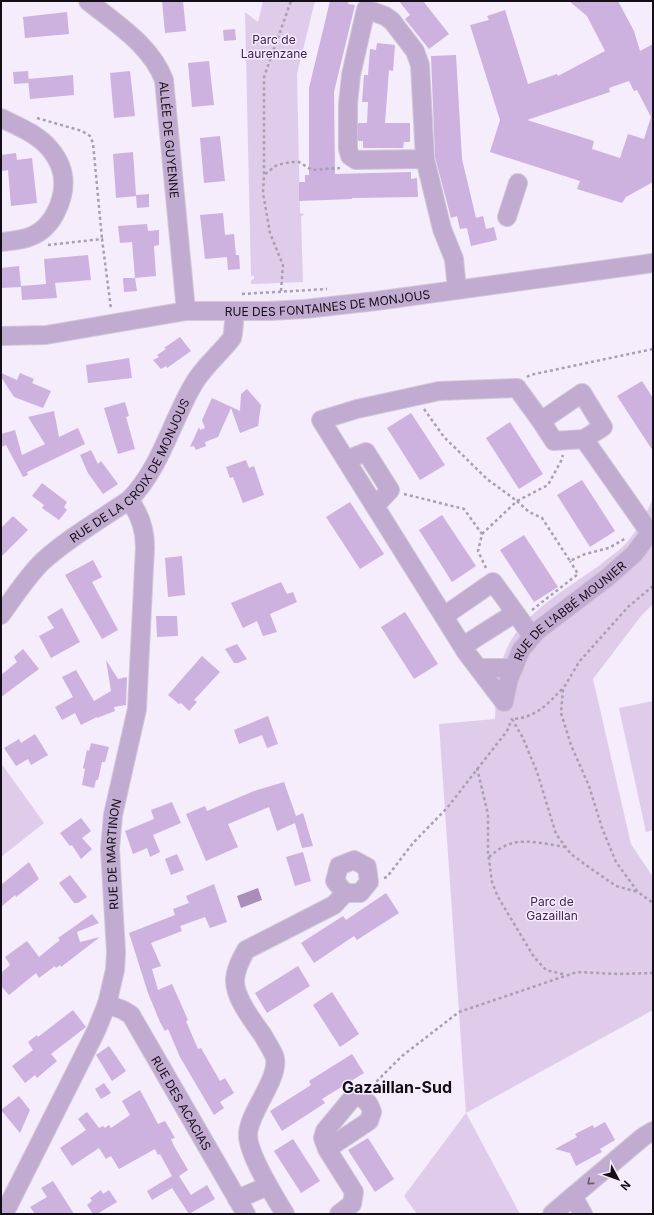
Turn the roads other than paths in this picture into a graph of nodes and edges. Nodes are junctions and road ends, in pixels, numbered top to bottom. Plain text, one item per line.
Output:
1 (88, 1) edge
2 (367, 5) edge
3 (1, 118) edge
4 (425, 159) junction
5 (518, 183) dead end
6 (507, 217) dead end
7 (1, 242) edge
8 (653, 263) edge
9 (457, 289) junction
10 (186, 311) junction
11 (235, 311) junction
12 (1, 336) edge
13 (541, 421) junction
14 (577, 439) junction
15 (346, 460) junction
16 (129, 500) junction
17 (375, 506) junction
18 (649, 530) edge
19 (1, 615) edge
20 (444, 616) junction
21 (518, 616) junction
22 (532, 636) junction
23 (463, 646) junction
24 (478, 668) junction
25 (514, 668) junction
26 (345, 893) junction
27 (108, 1004) junction
28 (653, 1131) edge
29 (327, 1149) junction
30 (268, 1186) junction
31 (573, 1196) junction
32 (241, 1207) edge
33 (4, 1214) edge
34 (285, 1214) edge
35 (339, 1214) edge
36 (552, 1214) edge
37 (583, 1214) edge

1 - 10 street, ALLÉE DE GUYENNE
2 - 4 street
2 - 4 street
3 - 7 street
4 - 9 street
5 - 6 street
8 - 9 street, RUE DES FONTAINES DE MONJOUS
9 - 11 street, RUE DES FONTAINES DE MONJOUS
10 - 11 street, RUE DES FONTAINES DE MONJOUS
10 - 12 street, RUE DES FONTAINES DE MONJOUS
11 - 16 street, RUE DE LA CROIX DE MONJOUS
13 - 14 street
13 - 14 street
13 - 15 street
14 - 18 street
15 - 17 street
15 - 17 street
16 - 19 street, RUE DE LA CROIX DE MONJOUS
16 - 27 street, RUE DE MARTINON
17 - 20 street
18 - 22 street, RUE DE L'ABBÉ MOUNIER
20 - 21 street
20 - 23 street
21 - 22 street
21 - 23 street
22 - 25 street, RUE DE L'ABBÉ MOUNIER
23 - 24 street
24 - 25 street
24 - 25 street, RUE DE L'ABBÉ MOUNIER
26 - 26 street
26 - 30 street
27 - 32 street, RUE DES ACACIAS
27 - 33 street, RUE DE MARTINON
28 -> 31 street
29 - 29 street
29 - 35 street
30 - 32 street
30 - 34 street
31 - 36 street
31 - 37 street

